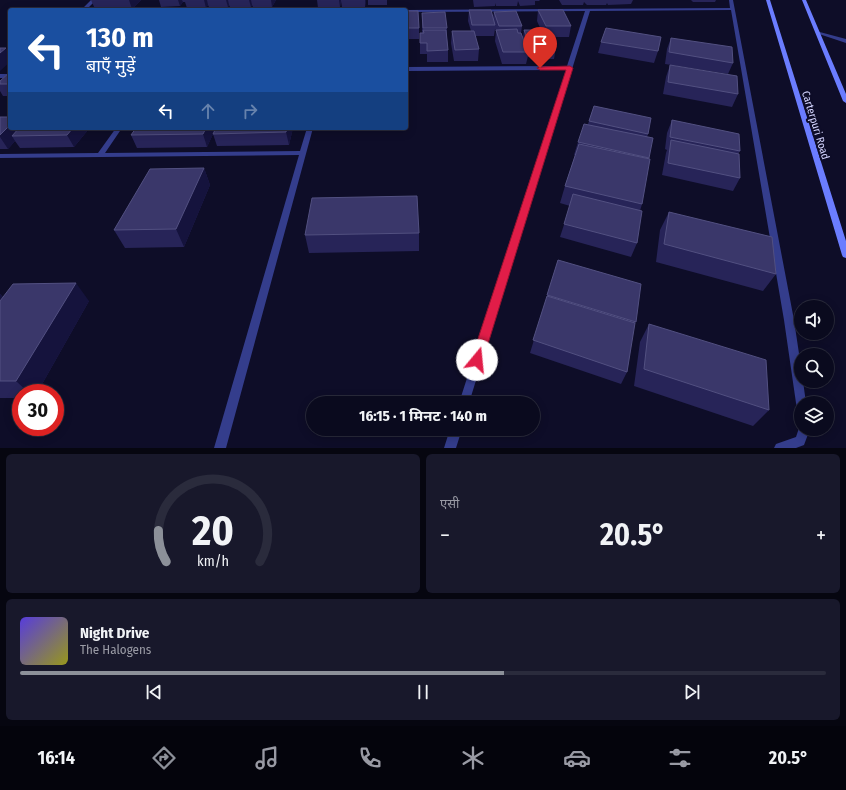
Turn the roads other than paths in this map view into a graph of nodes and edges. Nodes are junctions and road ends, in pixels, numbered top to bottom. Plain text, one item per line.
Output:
1 (94, 0) edge
2 (731, 0) edge
3 (768, 0) edge
4 (804, 0) edge
5 (85, 8) edge
6 (732, 9) junction
7 (588, 10) junction
8 (408, 11) edge
9 (818, 32) junction
10 (846, 41) edge
11 (570, 68) junction
12 (408, 69) edge
13 (8, 78) edge
14 (0, 85) edge
15 (846, 101) edge
16 (118, 130) edge
17 (309, 130) edge
18 (303, 153) junction
19 (100, 155) junction
20 (0, 156) edge
21 (846, 255) edge
22 (466, 396) edge
23 (800, 396) edge
24 (454, 436) edge
25 (802, 436) edge
26 (220, 448) edge
27 (450, 448) edge
28 (780, 448) edge

1 - 5 street
2 - 6 street
3 - 21 main road, Carterpuri Road
4 - 9 main road
6 - 7 street
6 - 23 street
7 - 8 street
7 - 11 street
9 - 10 street
9 - 15 main road
11 - 12 street
11 - 22 street
13 - 14 street
16 - 19 street
17 - 18 street
18 - 19 street
18 - 26 street
19 - 20 street
24 - 27 street
25 - 28 street

